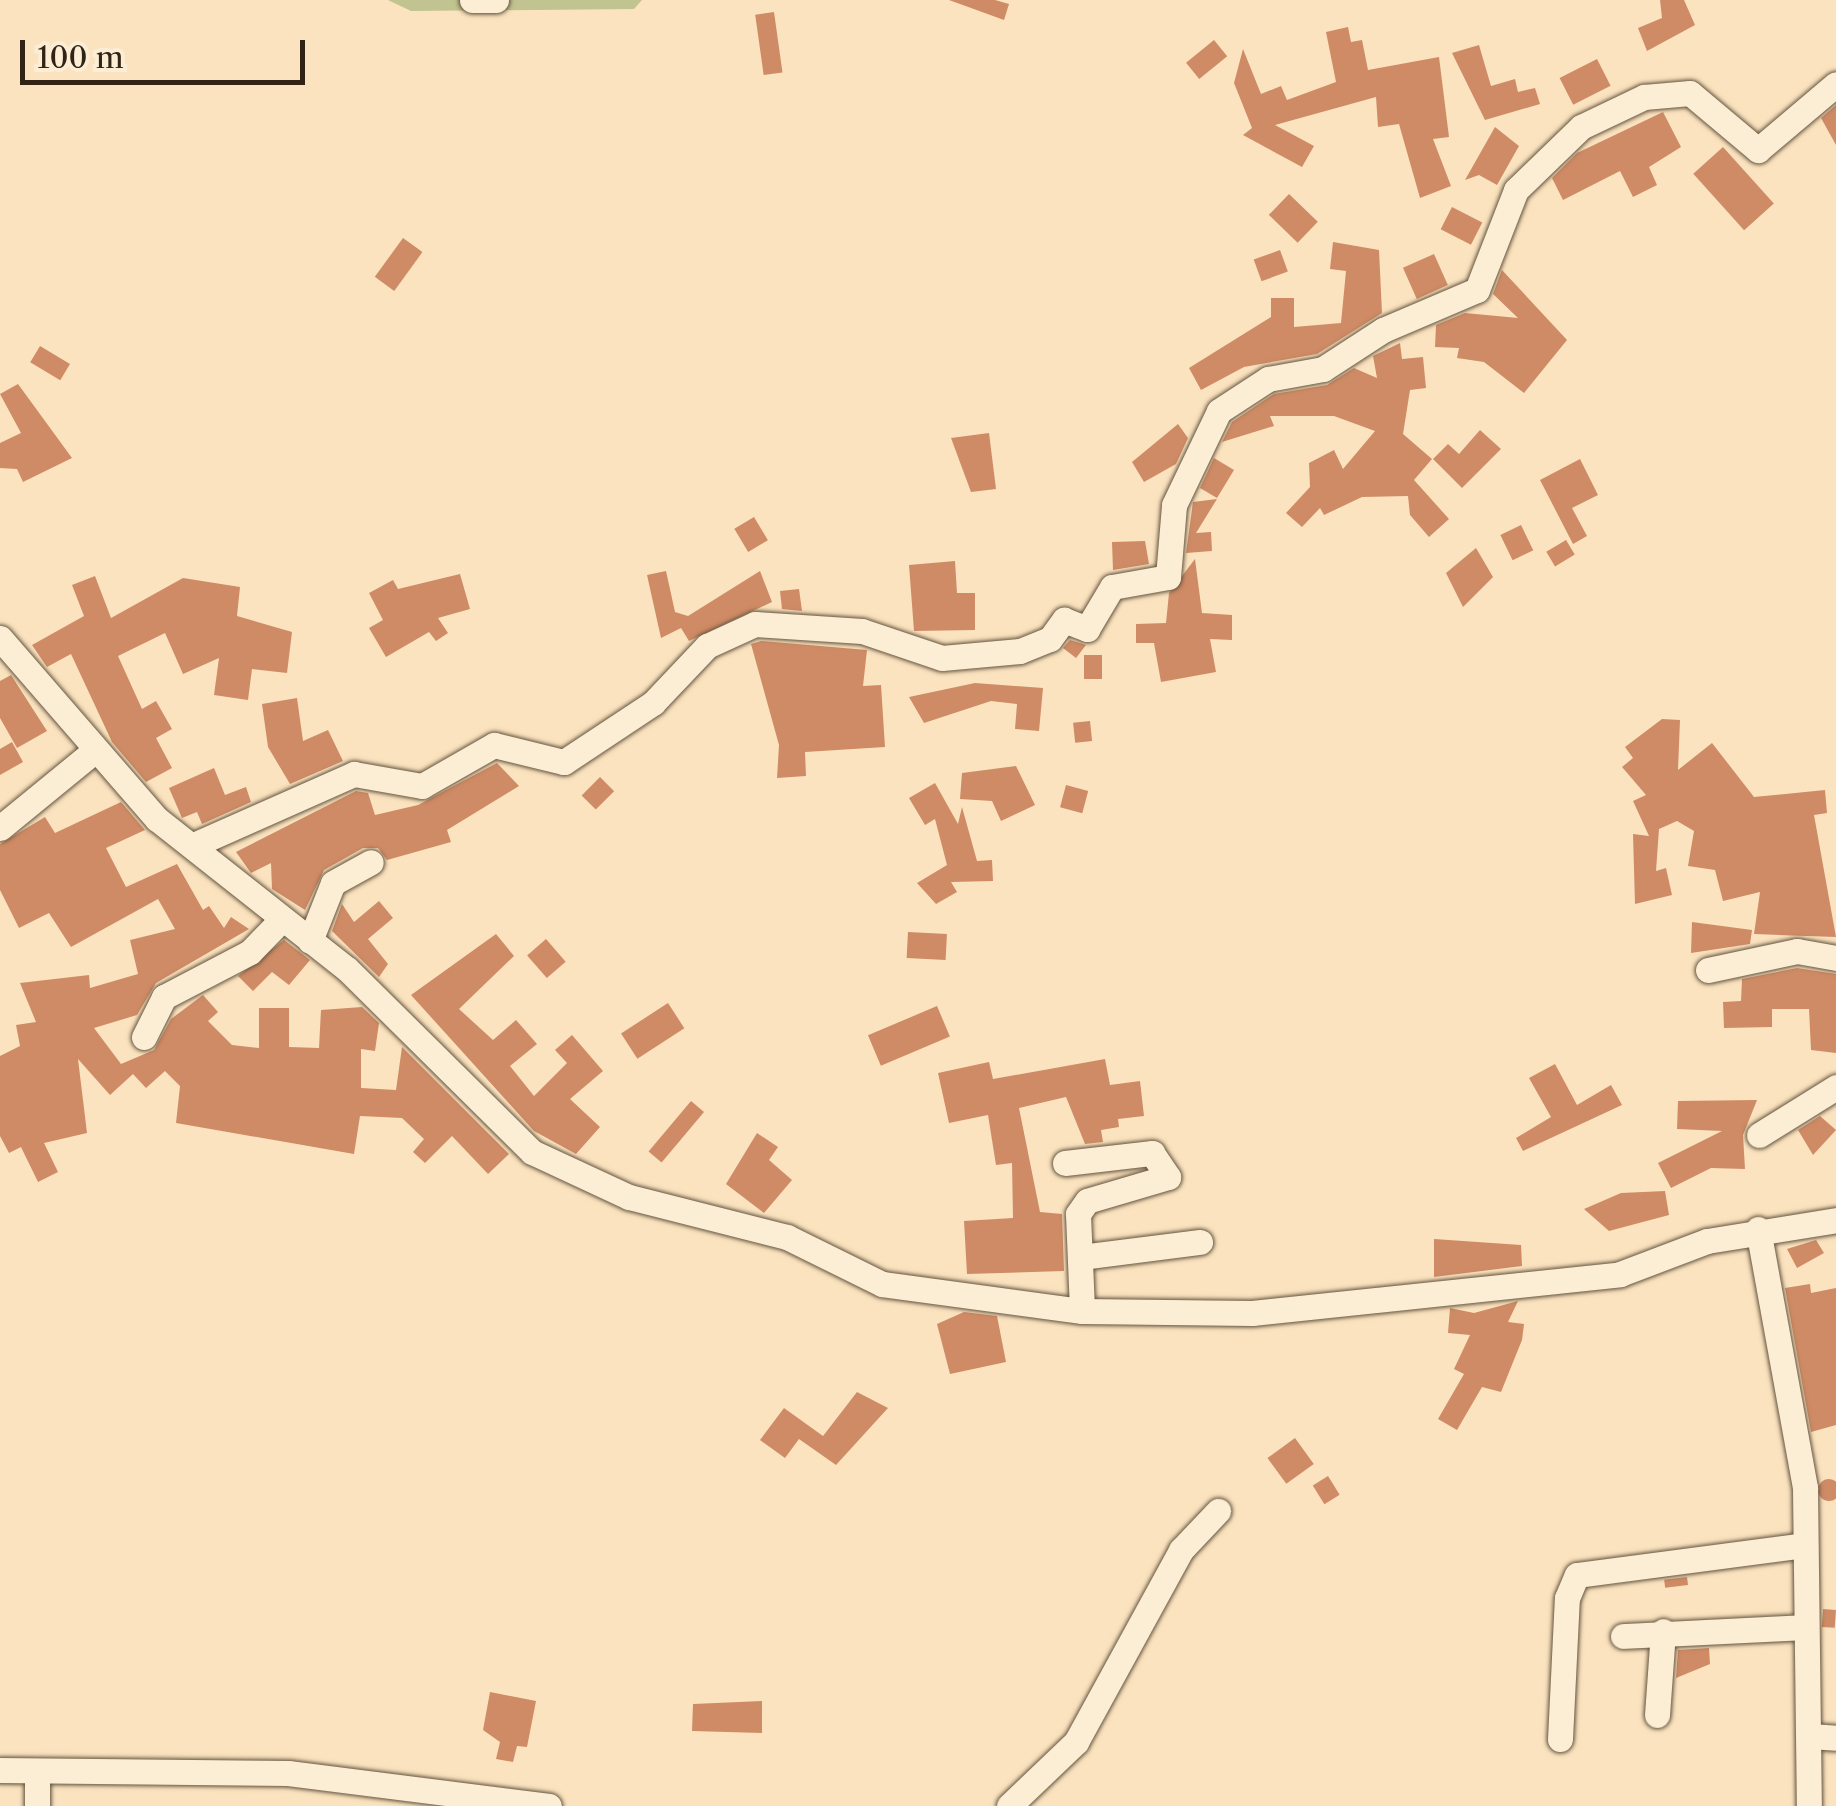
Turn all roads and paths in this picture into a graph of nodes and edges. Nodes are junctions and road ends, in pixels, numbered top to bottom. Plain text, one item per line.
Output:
1 (472, 0) edge
2 (496, 0) edge
3 (1836, 84) edge
4 (0, 638) edge
5 (94, 751) junction
6 (0, 828) edge
7 (196, 844) junction
8 (371, 862) dead end
9 (281, 920) junction
10 (310, 941) junction
11 (1836, 958) edge
12 (1708, 970) dead end
13 (144, 1037) dead end
14 (1836, 1087) edge
15 (1759, 1135) dead end
16 (1065, 1162) dead end
17 (1836, 1220) edge
18 (1758, 1229) junction
19 (1200, 1242) dead end
20 (1081, 1257) junction
21 (1082, 1310) junction
22 (1218, 1511) dead end
23 (1806, 1545) junction
24 (1804, 1627) junction
25 (1663, 1630) junction
26 (1623, 1636) dead end
27 (1657, 1715) dead end
28 (1823, 1737) edge
29 (1560, 1740) dead end
30 (0, 1770) edge
31 (37, 1771) junction
32 (430, 1796) edge
33 (38, 1806) edge
34 (549, 1806) edge
35 (1009, 1806) edge
36 (1809, 1806) edge

1 - 2 street
3 - 7 street
4 - 5 street
5 - 6 street
5 - 7 street
7 - 9 street
8 - 10 street
9 - 10 street
9 - 13 street
10 - 21 street
11 - 12 street
14 - 15 street
16 - 20 street
17 - 18 street
18 - 21 street
18 - 23 street
19 - 20 street
20 - 21 street
22 - 35 street
23 - 24 street
23 - 29 street
24 - 25 street
24 - 28 street
25 - 26 street
25 - 27 street
28 - 36 street
30 - 31 street
31 - 32 street
31 - 33 street
32 - 34 street

